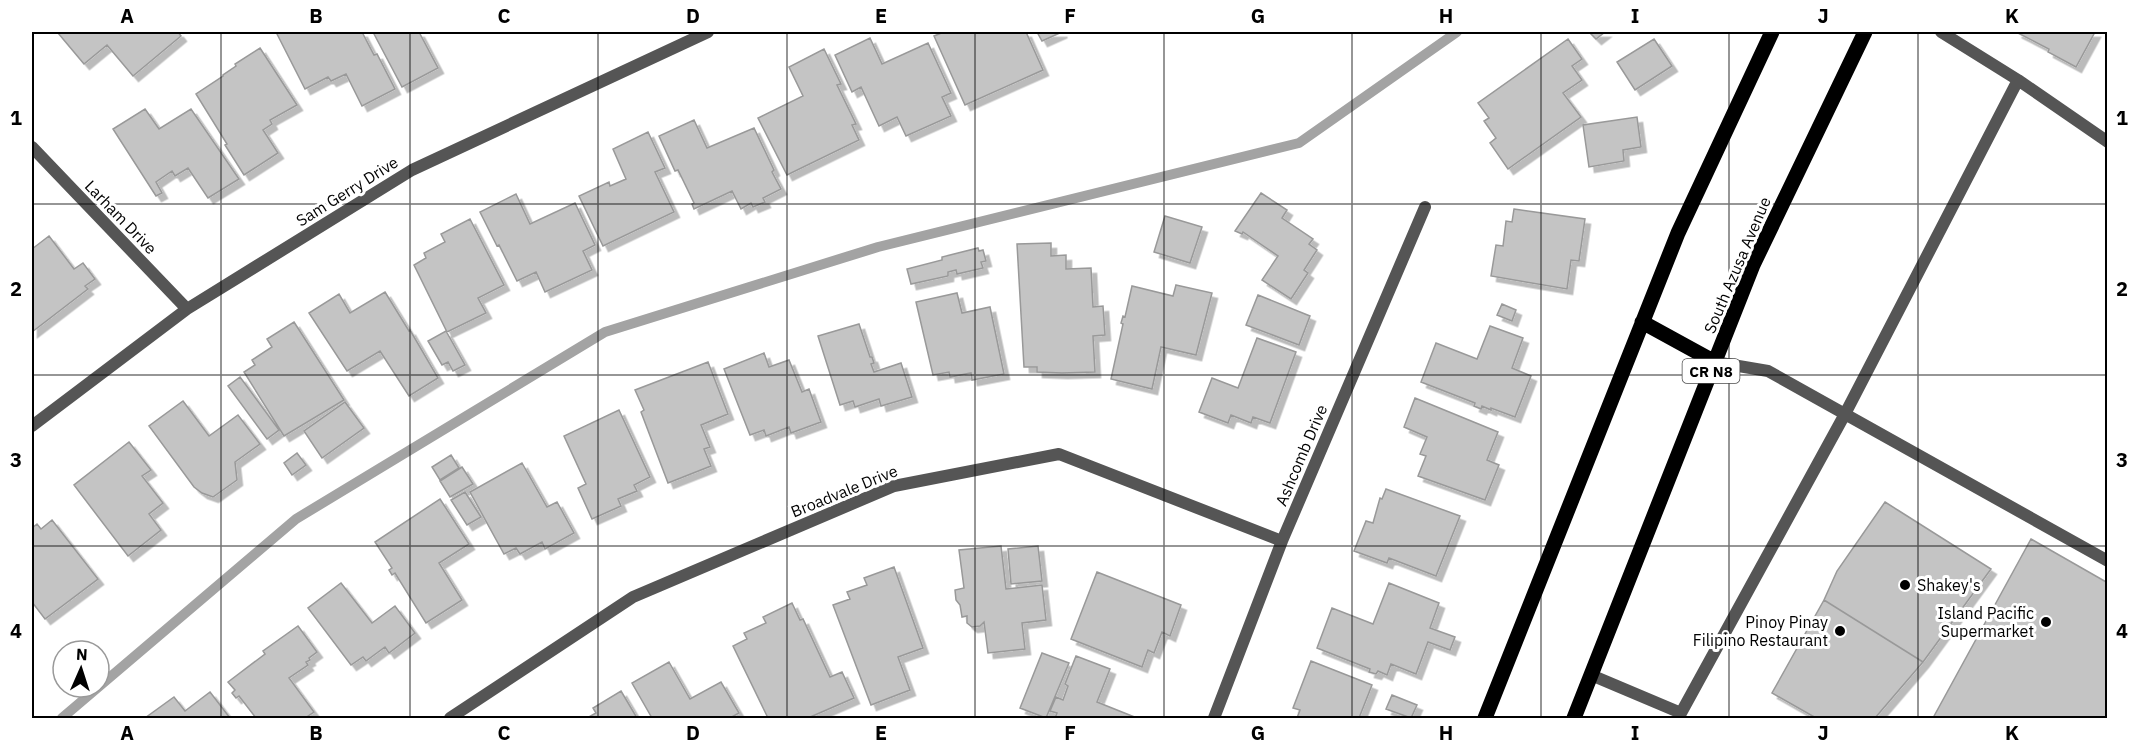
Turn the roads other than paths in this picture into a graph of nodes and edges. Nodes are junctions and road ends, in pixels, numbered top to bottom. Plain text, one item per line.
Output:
1 (708, 32) edge
2 (1772, 32) edge
3 (1865, 32) edge
4 (1941, 32) edge
5 (2018, 80) junction
6 (2108, 142) edge
7 (32, 147) edge
8 (1425, 207) dead end
9 (187, 309) junction
10 (1642, 322) junction
11 (1715, 362) junction
12 (1845, 414) junction
13 (32, 426) edge
14 (1282, 541) junction
15 (2108, 561) edge
16 (1591, 675) junction
17 (467, 714) edge
18 (1681, 717) edge
19 (450, 718) edge
20 (1214, 718) edge
21 (1485, 718) edge
22 (1574, 718) edge

1 - 9 street, Sam Gerry Drive
2 - 10 main road
3 - 11 main road, South Azusa Avenue / CR N8
4 - 5 street
5 - 6 street
5 - 12 street
7 - 9 street, Larham Drive
8 - 14 street, Ashcomb Drive
9 - 13 street, Sam Gerry Drive
10 - 11 main road
10 - 21 main road
11 - 12 street
11 - 16 main road, South Azusa Avenue / CR N8
12 - 15 street
12 - 18 street
14 - 17 street, Broadvale Drive
14 - 20 street, Ashcomb Drive
16 - 18 street
16 - 22 main road, South Azusa Avenue / CR N8
17 - 19 street, Broadvale Drive

